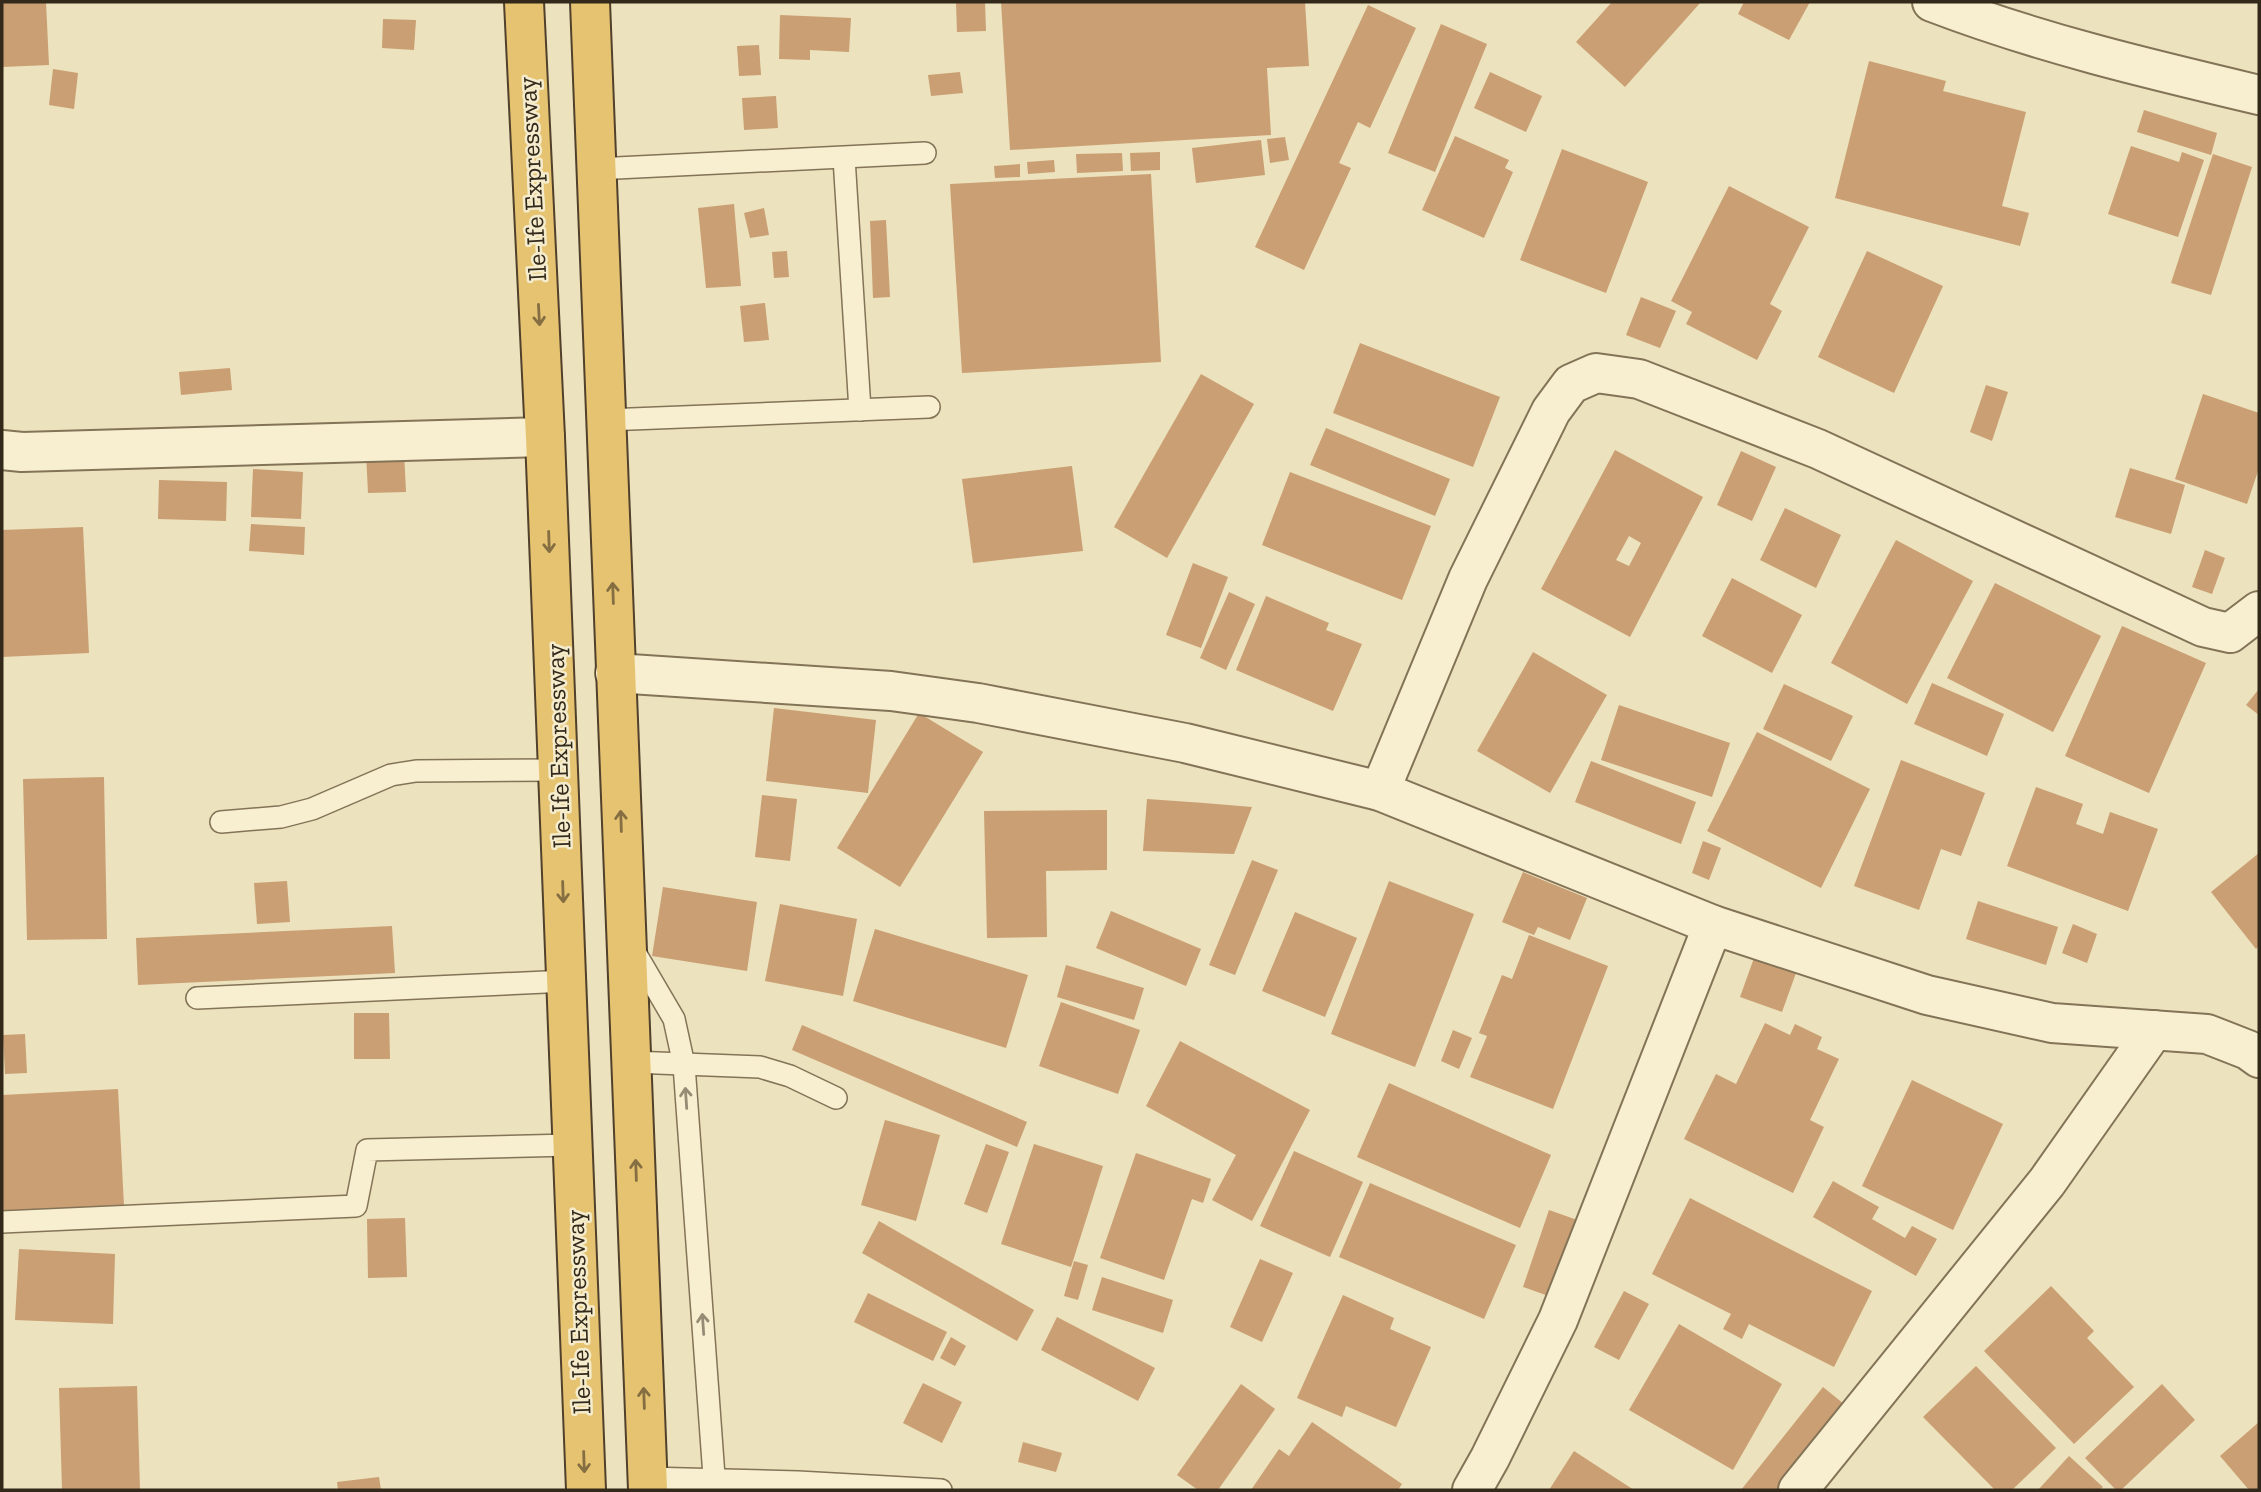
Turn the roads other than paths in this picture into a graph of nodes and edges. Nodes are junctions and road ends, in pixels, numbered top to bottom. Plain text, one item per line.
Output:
1 (524, 2) edge
2 (590, 2) edge
3 (1933, 2) edge
4 (2259, 95) edge
5 (925, 153) dead end
6 (844, 158) junction
7 (596, 169) junction
8 (929, 407) dead end
9 (860, 410) junction
10 (606, 420) junction
11 (545, 437) junction
12 (2, 450) edge
13 (2259, 611) edge
14 (615, 673) junction
15 (559, 770) junction
16 (1380, 791) junction
17 (221, 822) dead end
18 (1713, 925) junction
19 (626, 937) junction
20 (567, 981) junction
21 (197, 998) dead end
22 (2154, 1030) junction
23 (2259, 1058) edge
24 (632, 1062) junction
25 (684, 1065) junction
26 (836, 1098) dead end
27 (571, 1145) junction
28 (2, 1222) edge
29 (648, 1484) edge
30 (715, 1485) edge
31 (586, 1490) edge
32 (941, 1490) edge
33 (1472, 1490) edge
34 (1798, 1490) edge

1 -> 11 highway, Ile-Ife Expressway
2 - 7 highway
3 - 4 street
5 - 6 lane
6 - 7 lane
6 - 9 lane
7 - 10 highway
8 - 9 lane
9 - 10 lane
14 -> 10 highway
11 - 12 street
11 -> 15 highway, Ile-Ife Expressway
13 - 16 street
14 - 16 street
19 -> 14 highway
15 - 17 lane
15 -> 20 highway, Ile-Ife Expressway
16 - 18 street
18 - 22 street
18 - 33 street
19 - 24 highway
19 - 25 lane
20 - 21 lane
20 - 27 highway, Ile-Ife Expressway
22 - 23 street
22 - 34 street
24 - 25 lane
29 -> 24 highway
25 - 26 lane
30 -> 25 lane
27 - 28 lane
27 -> 31 highway, Ile-Ife Expressway
29 - 30 lane
30 - 32 lane

